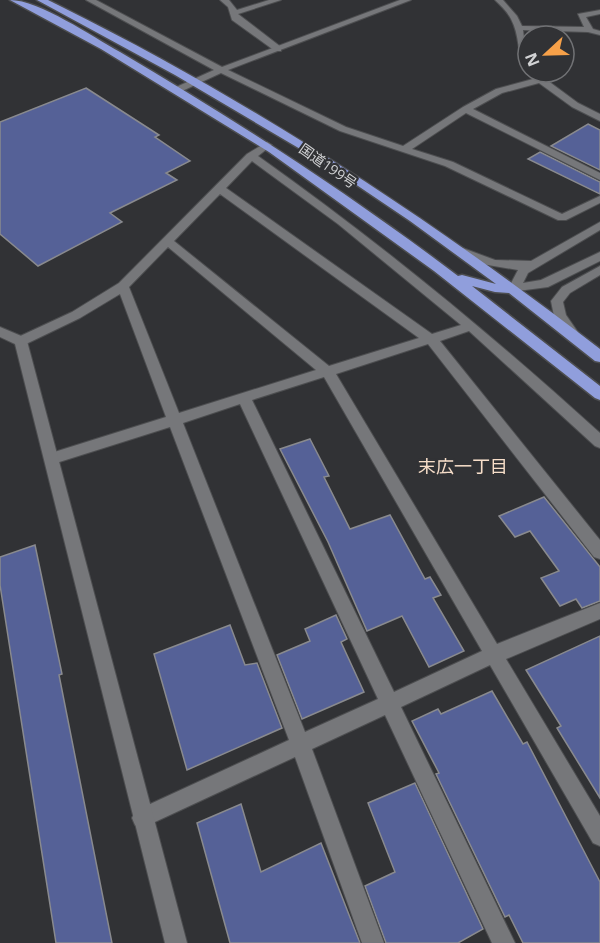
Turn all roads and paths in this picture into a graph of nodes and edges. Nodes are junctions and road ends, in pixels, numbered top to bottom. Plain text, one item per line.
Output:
1 (14, 0) edge
2 (40, 0) edge
3 (90, 0) edge
4 (224, 0) edge
5 (277, 0) edge
6 (407, 0) edge
7 (499, 0) edge
8 (600, 12) edge
9 (234, 13) junction
10 (519, 24) edge
11 (576, 30) edge
12 (590, 30) junction
13 (600, 33) edge
14 (278, 49) junction
15 (221, 70) junction
16 (193, 82) junction
17 (524, 84) edge
18 (545, 84) edge
19 (177, 90) junction
20 (466, 109) junction
21 (600, 118) edge
22 (267, 145) junction
23 (405, 149) junction
24 (250, 156) junction
25 (600, 177) edge
26 (219, 188) junction
27 (600, 198) edge
28 (600, 225) edge
29 (169, 242) junction
30 (460, 251) junction
31 (600, 256) edge
32 (531, 265) junction
33 (600, 270) edge
34 (449, 273) junction
35 (123, 286) junction
36 (514, 290) junction
37 (471, 326) junction
38 (0, 332) edge
39 (432, 339) junction
40 (579, 340) junction
41 (21, 341) junction
42 (536, 342) junction
43 (600, 357) edge
44 (328, 372) junction
45 (600, 394) edge
46 (244, 398) junction
47 (176, 420) junction
48 (600, 442) edge
49 (53, 458) junction
50 (600, 552) edge
51 (600, 611) edge
52 (493, 656) junction
53 (389, 704) junction
54 (301, 746) junction
55 (142, 818) junction
56 (600, 836) edge
57 (176, 943) edge
58 (373, 943) edge
59 (504, 943) edge

1 - 19 highway, 国道199号
2 - 16 highway, 国道199号
3 - 15 street
4 - 9 street
5 - 9 street
6 - 14 street
7 - 10 street
8 - 12 street
9 - 14 street
11 - 12 street
12 - 13 street
14 - 15 street
15 - 16 street
15 - 23 street
16 - 19 street
16 - 30 highway, 国道199号
17 - 20 street
18 - 21 street
19 - 22 highway, 国道199号
20 - 23 street
20 - 25 street
22 - 24 street
22 - 34 highway, 国道199号
23 - 27 street
24 - 26 street
24 - 37 street
26 - 29 street
26 - 39 street
28 - 32 street
29 - 35 street
29 - 44 street
30 - 32 street
30 - 36 highway, 国道199号
31 - 36 street
32 - 36 street
33 - 40 street
34 - 36 highway
34 - 42 highway, 国道199号
35 - 41 street
35 - 47 street
36 - 40 highway, 国道199号
36 - 42 highway
37 - 39 street
37 - 48 street
38 - 41 street
39 - 44 street
39 - 50 street
40 - 43 highway, 国道199号
41 - 49 street
42 - 45 highway, 国道199号
44 - 46 street
44 - 52 street
46 - 47 street
46 - 53 street
47 - 49 street
47 - 54 street
49 - 55 street
51 - 52 street
52 - 53 street
52 - 56 street
53 - 54 street
53 - 59 street
54 - 55 street
54 - 58 street
55 - 57 street

